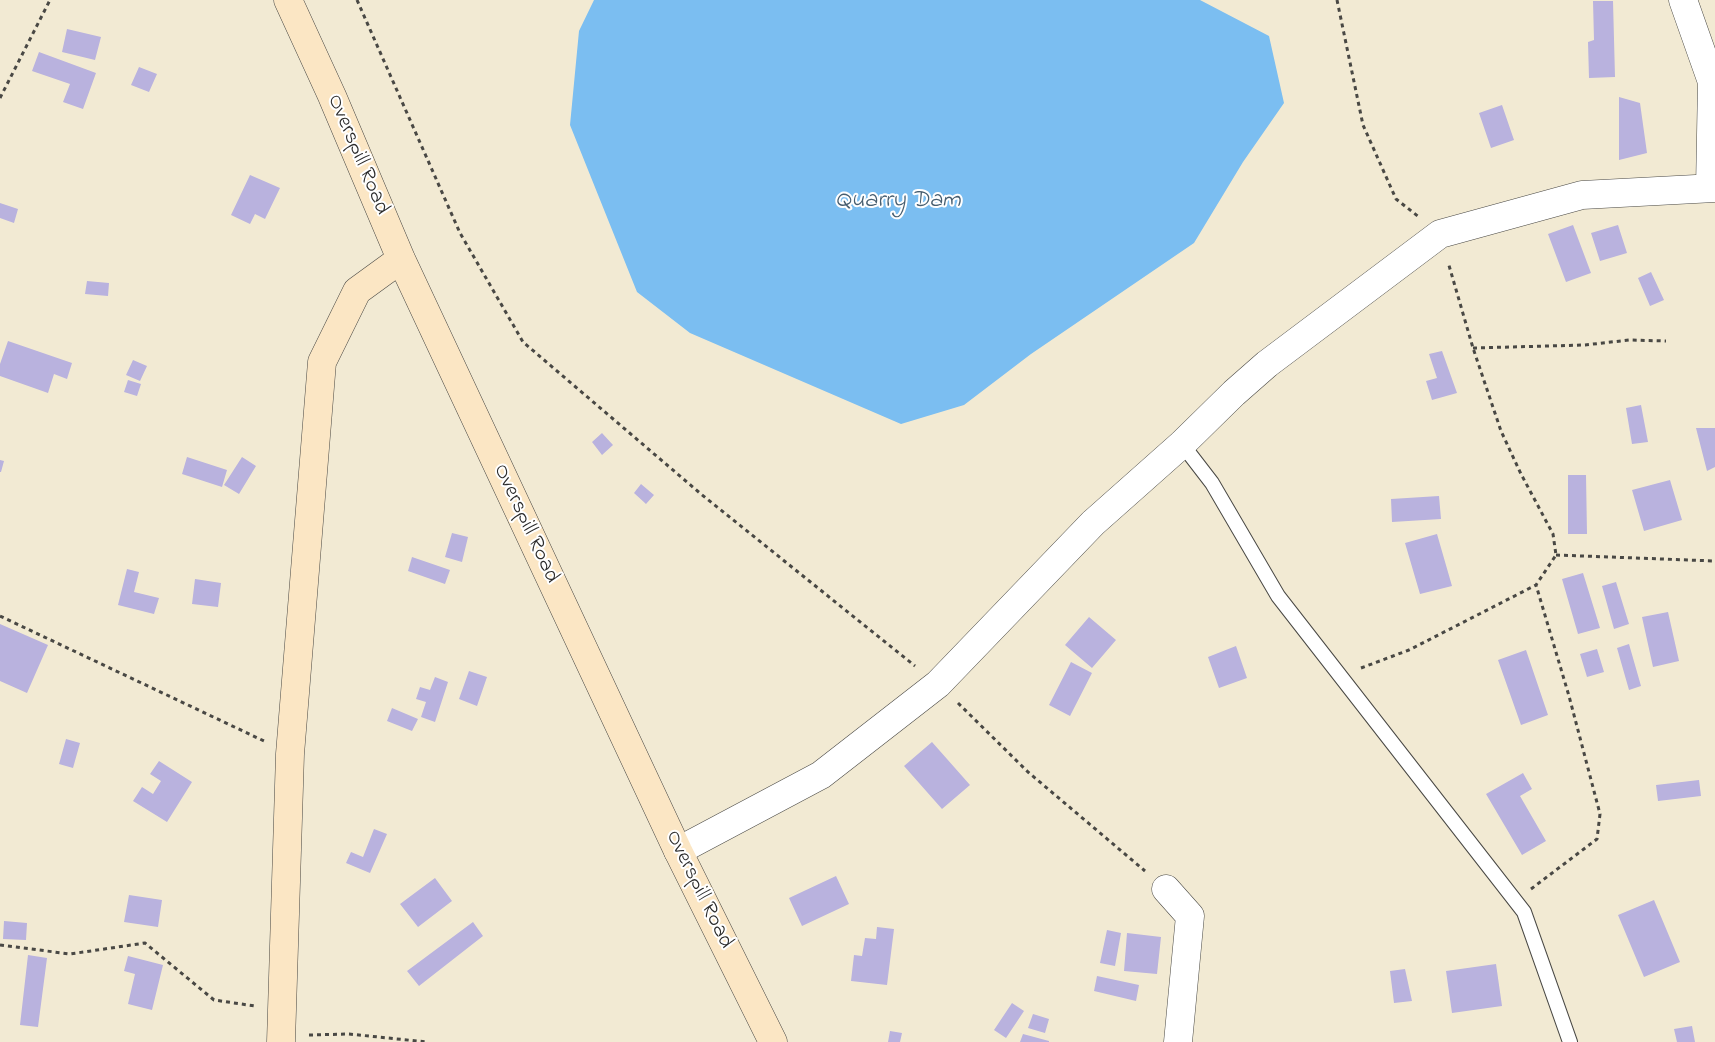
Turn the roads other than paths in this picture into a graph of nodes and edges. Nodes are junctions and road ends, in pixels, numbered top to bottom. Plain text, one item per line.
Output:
1 (288, 0) edge
2 (1683, 0) edge
3 (1712, 188) edge
4 (401, 259) junction
5 (1182, 444) junction
6 (678, 851) junction
7 (1166, 889) road end
8 (281, 1030) edge
9 (773, 1042) edge
10 (1178, 1042) edge
11 (1570, 1042) edge

1 - 4 street, Overspill Road
2 - 3 street
3 - 5 street
4 - 6 street, Overspill Road
4 - 8 street
5 - 6 street
5 - 11 lane
6 - 9 street, Overspill Road
7 - 10 street

